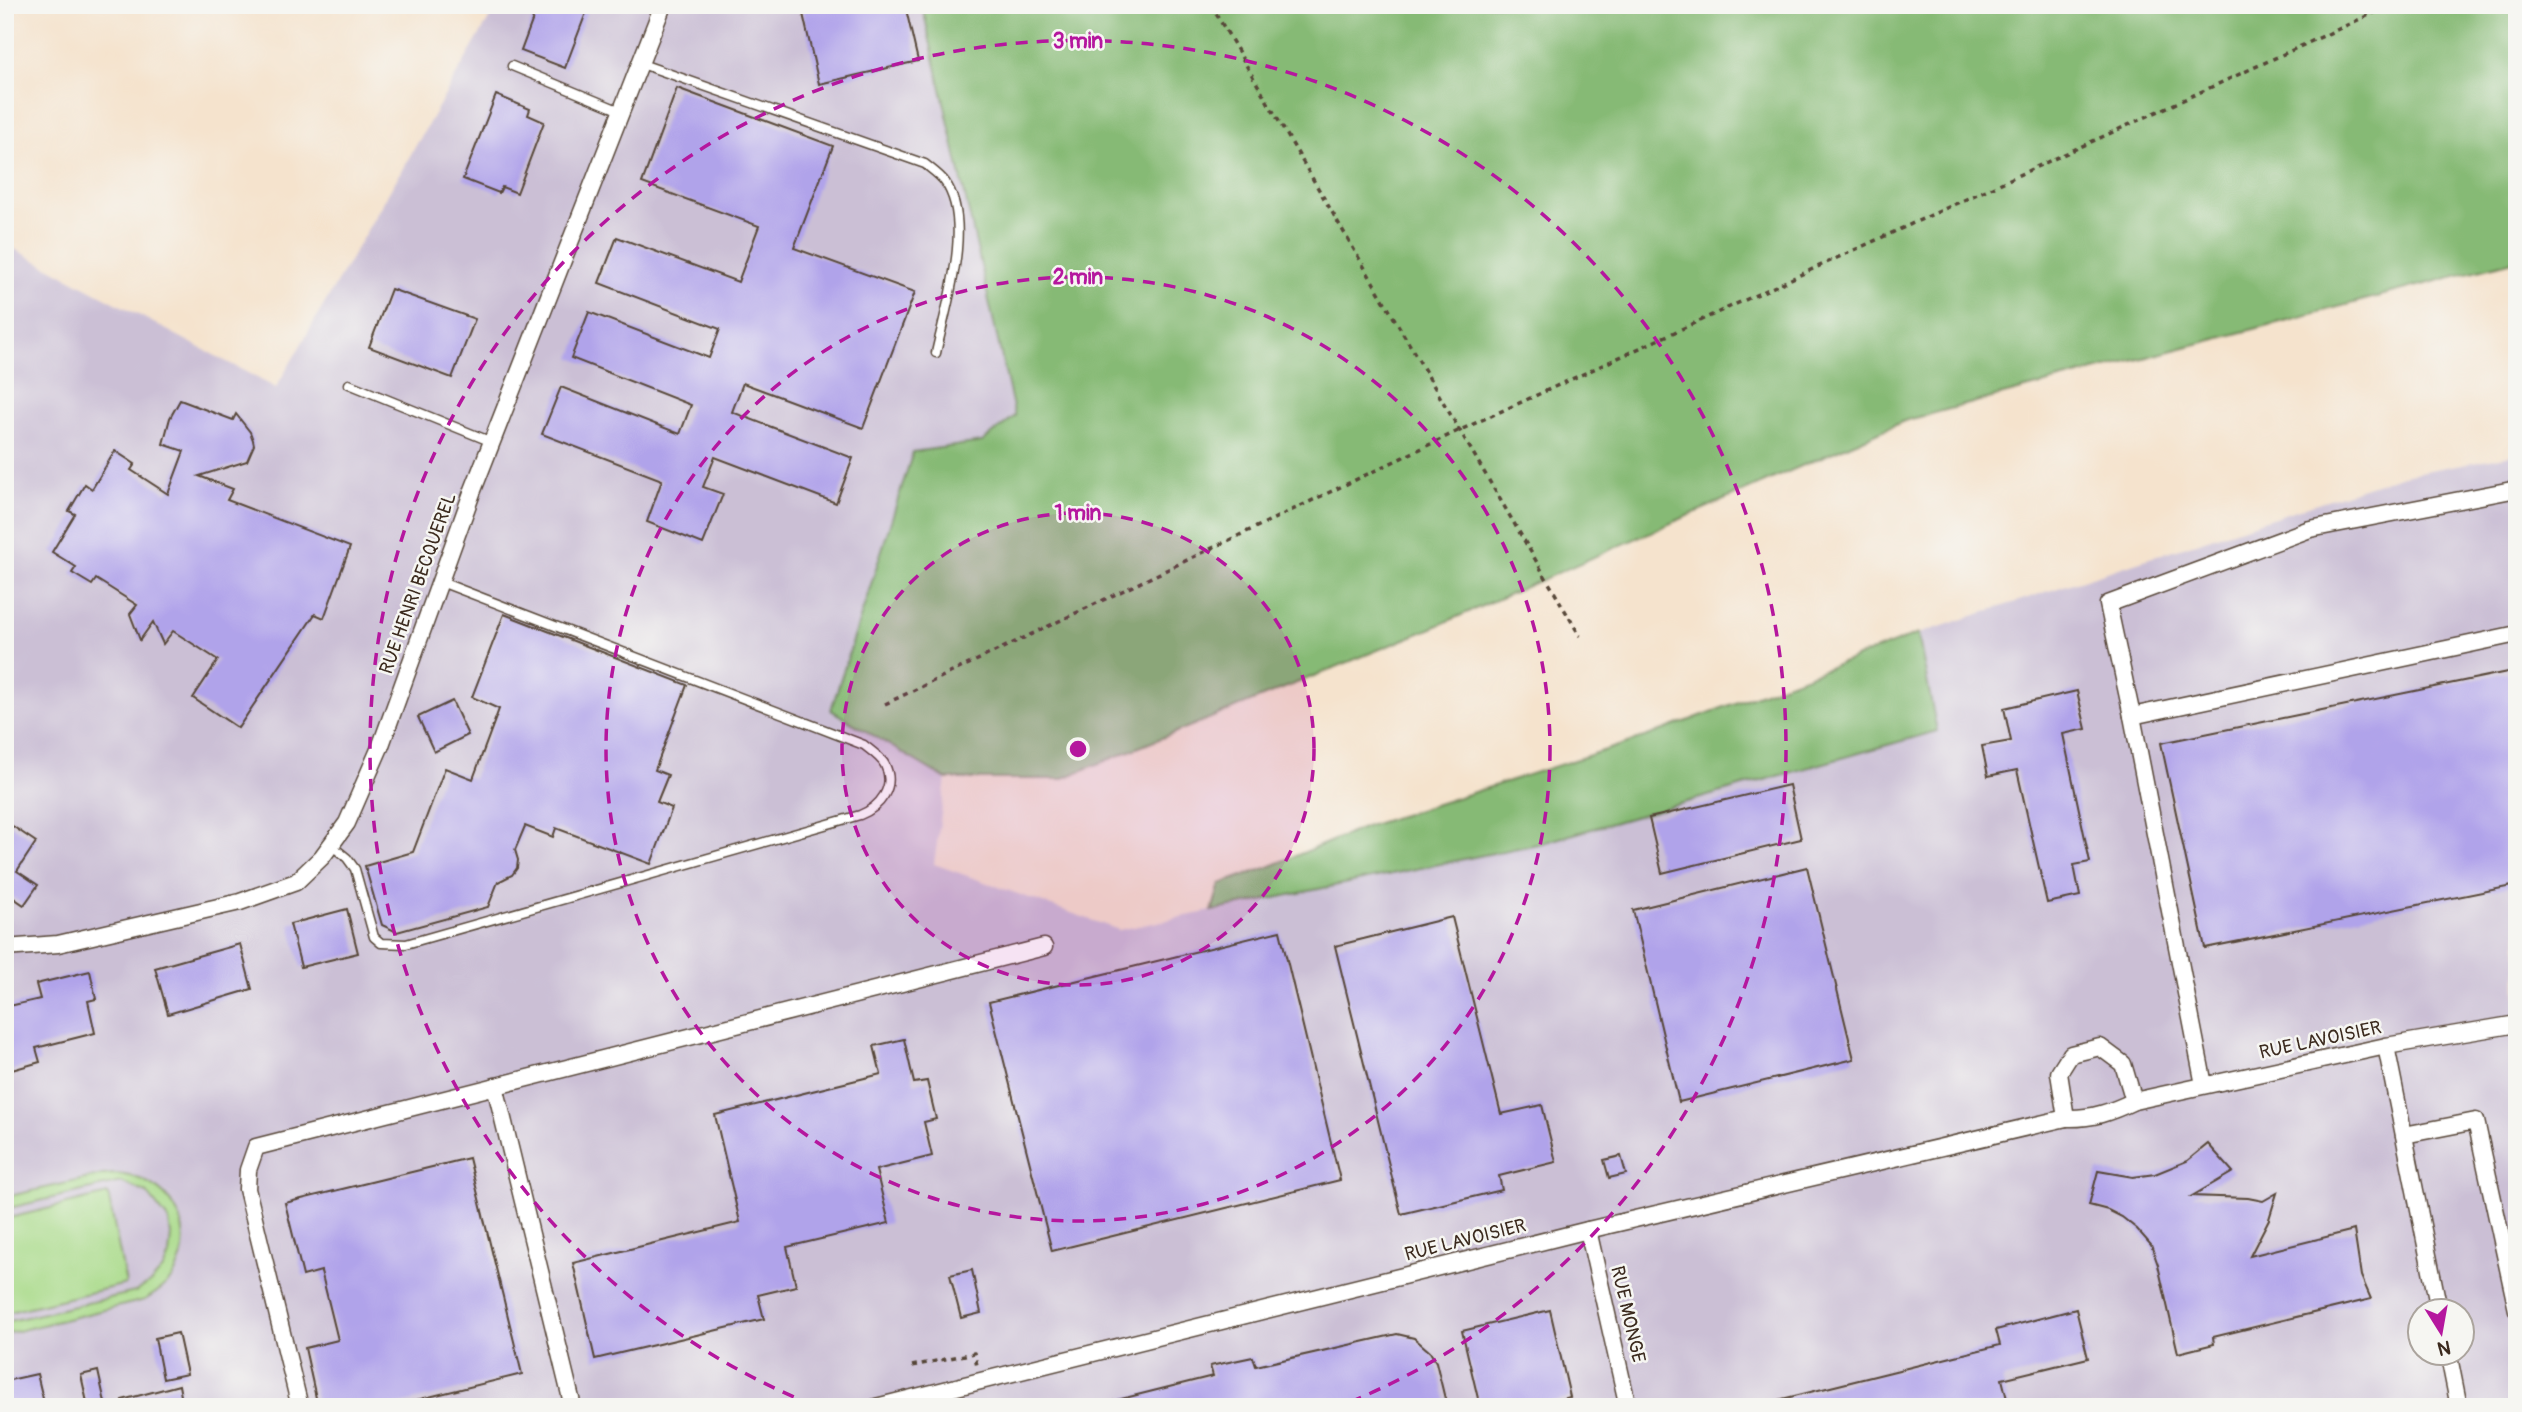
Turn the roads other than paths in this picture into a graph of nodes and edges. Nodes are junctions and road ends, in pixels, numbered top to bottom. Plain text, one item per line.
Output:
1 (663, 5) edge
2 (639, 63) junction
3 (512, 66) dead end
4 (623, 112) junction
5 (936, 353) dead end
6 (349, 384) dead end
7 (492, 442) junction
8 (2517, 489) edge
9 (441, 582) junction
10 (2517, 634) edge
11 (2132, 716) junction
12 (331, 845) junction
13 (1044, 947) dead end
14 (5, 948) edge
15 (2517, 1024) edge
16 (2386, 1046) junction
17 (2204, 1085) junction
18 (495, 1086) junction
19 (2134, 1101) junction
20 (2066, 1118) junction
21 (2404, 1135) junction
22 (1588, 1230) junction
23 (2436, 1296) edge
24 (2517, 1310) edge
25 (2451, 1366) edge
26 (944, 1390) junction
27 (300, 1407) edge
28 (573, 1407) edge
29 (876, 1407) edge
30 (948, 1407) edge
31 (1628, 1407) edge
32 (2459, 1407) edge

1 - 2 street, RUE HENRI BECQUEREL
2 - 4 street, RUE HENRI BECQUEREL
2 - 5 lane
3 - 4 lane
4 - 7 street, RUE HENRI BECQUEREL
6 - 7 lane
7 - 9 street, RUE HENRI BECQUEREL
8 - 11 street
9 - 12 street, RUE HENRI BECQUEREL
9 - 12 lane
10 - 11 street
11 - 17 street
12 - 14 street, RUE HENRI BECQUEREL
13 - 18 street
15 - 16 street, RUE LAVOISIER
16 - 17 street, RUE LAVOISIER
16 - 21 street
17 - 19 street, RUE LAVOISIER
18 - 27 street
18 - 28 street
19 - 20 street, RUE LAVOISIER
19 - 20 street
20 - 22 street, RUE LAVOISIER
21 - 23 street
21 - 24 street
22 - 26 street, RUE LAVOISIER
22 - 31 street, RUE MONGE
25 - 32 street
26 - 29 street, RUE LAVOISIER
26 - 30 street

